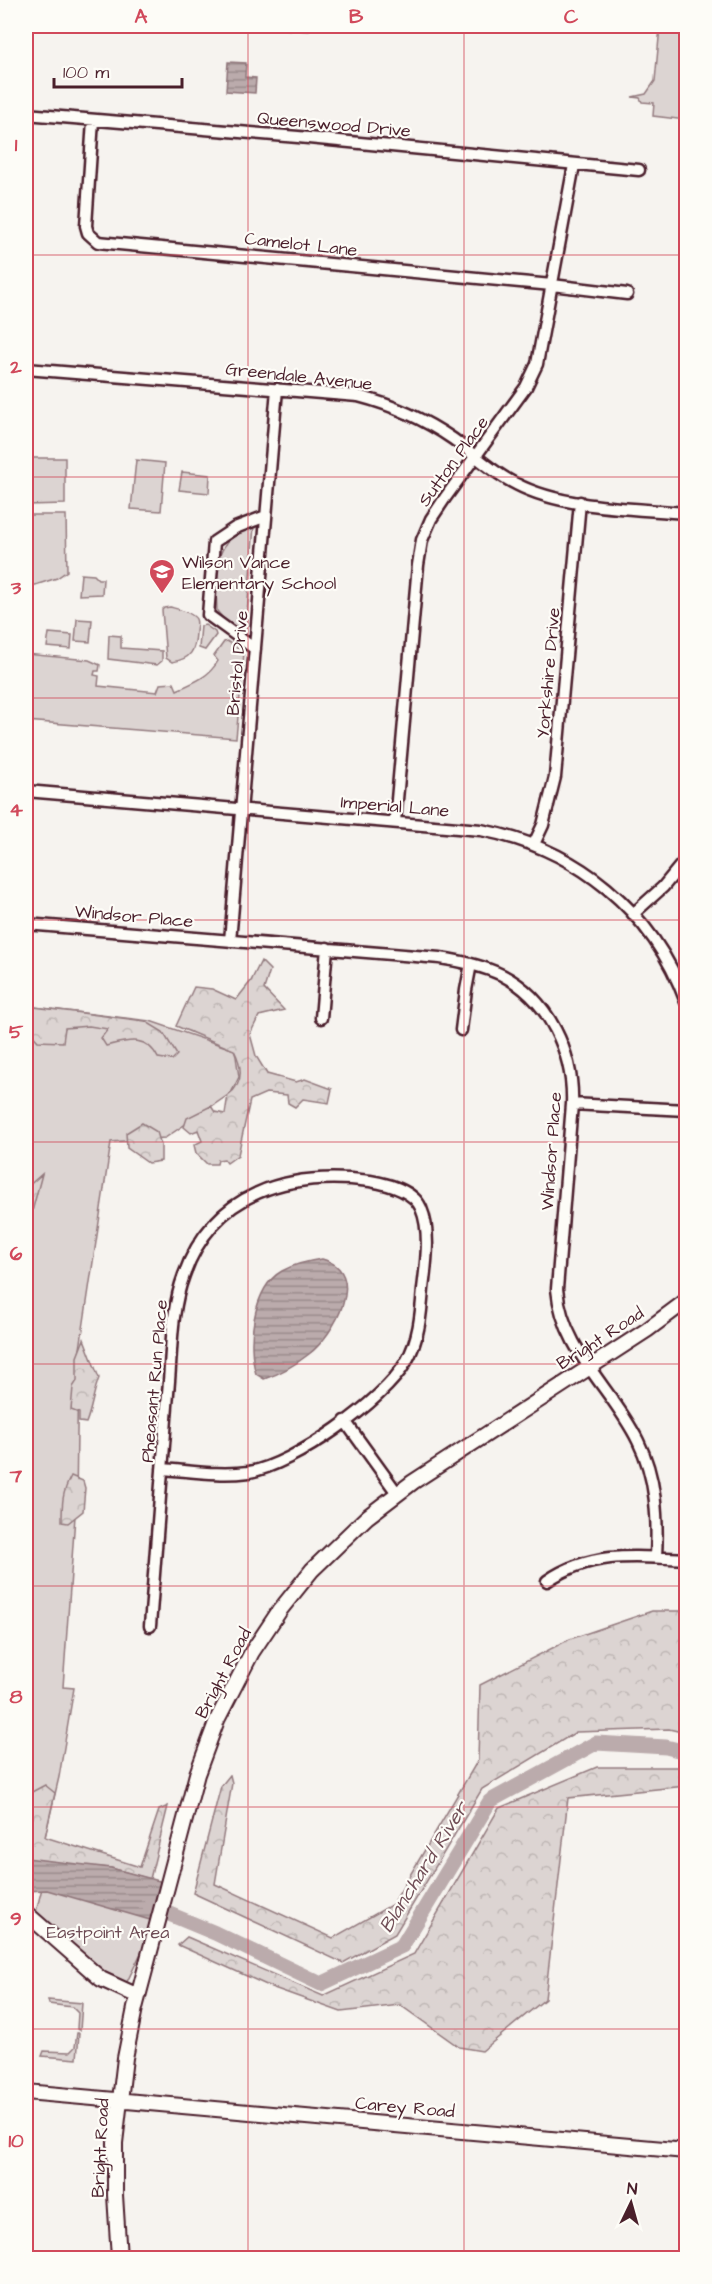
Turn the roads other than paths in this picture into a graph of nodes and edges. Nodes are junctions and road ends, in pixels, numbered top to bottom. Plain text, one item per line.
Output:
1 (26, 114) edge
2 (93, 120) junction
3 (573, 165) junction
4 (639, 170) dead end
5 (552, 285) junction
6 (627, 294) dead end
7 (26, 369) edge
8 (277, 388) junction
9 (476, 456) junction
10 (580, 502) junction
11 (687, 513) edge
12 (266, 516) junction
13 (255, 649) junction
14 (26, 791) edge
15 (241, 809) junction
16 (395, 822) junction
17 (534, 844) junction
18 (687, 859) edge
19 (633, 914) junction
20 (26, 924) edge
21 (230, 941) junction
22 (327, 948) junction
23 (471, 964) junction
24 (687, 1002) edge
25 (321, 1018) dead end
26 (461, 1030) dead end
27 (572, 1104) junction
28 (687, 1110) edge
29 (687, 1301) edge
30 (589, 1368) junction
31 (345, 1420) junction
32 (162, 1469) junction
33 (397, 1493) junction
34 (656, 1557) junction
35 (687, 1559) edge
36 (547, 1581) dead end
37 (150, 1626) dead end
38 (26, 1913) edge
39 (138, 1996) junction
40 (26, 2092) edge
41 (119, 2100) junction
42 (687, 2151) edge
43 (119, 2259) edge

1 - 2 street, Queenswood Drive
2 - 3 street, Queenswood Drive
2 - 5 street, Camelot Lane
3 - 4 street, Queenswood Drive
3 - 5 street, Sutton Place
5 - 6 street, Camelot Lane
5 - 9 street, Sutton Place
7 - 8 street, Greendale Avenue
8 - 9 street, Greendale Avenue
8 - 12 street, Bristol Drive
9 - 10 street, Greendale Avenue
9 - 16 street, Sutton Place
10 - 11 street, Greendale Avenue
10 - 17 street, Yorkshire Drive
12 - 13 street, Bristol Drive
12 - 13 street
13 - 15 street, Bristol Drive
14 - 15 street, Imperial Lane
15 - 16 street, Imperial Lane
15 - 21 street, Bristol Drive
16 - 17 street, Imperial Lane
17 - 19 street, Imperial Lane
18 - 19 street
19 - 24 street, Imperial Lane
20 - 21 street, Windsor Place
21 - 22 street, Windsor Place
22 - 23 street, Windsor Place
22 - 25 street
23 - 26 street
23 - 27 street, Windsor Place
27 - 28 street
27 - 30 street, Windsor Place
29 - 30 main road, Bright Road
30 - 33 main road, Bright Road
30 - 34 street, Windsor Place
31 - 32 street, Pheasant Run Place
31 - 32 street, Pheasant Run Place
31 - 33 street
32 - 37 street, Pheasant Run Place
33 - 39 main road, Bright Road
34 - 35 street
34 - 36 street
38 - 39 main road
39 - 41 main road, Bright Road
40 - 41 main road, Carey Road
41 - 42 main road, Carey Road
41 - 43 main road, Bright Road

